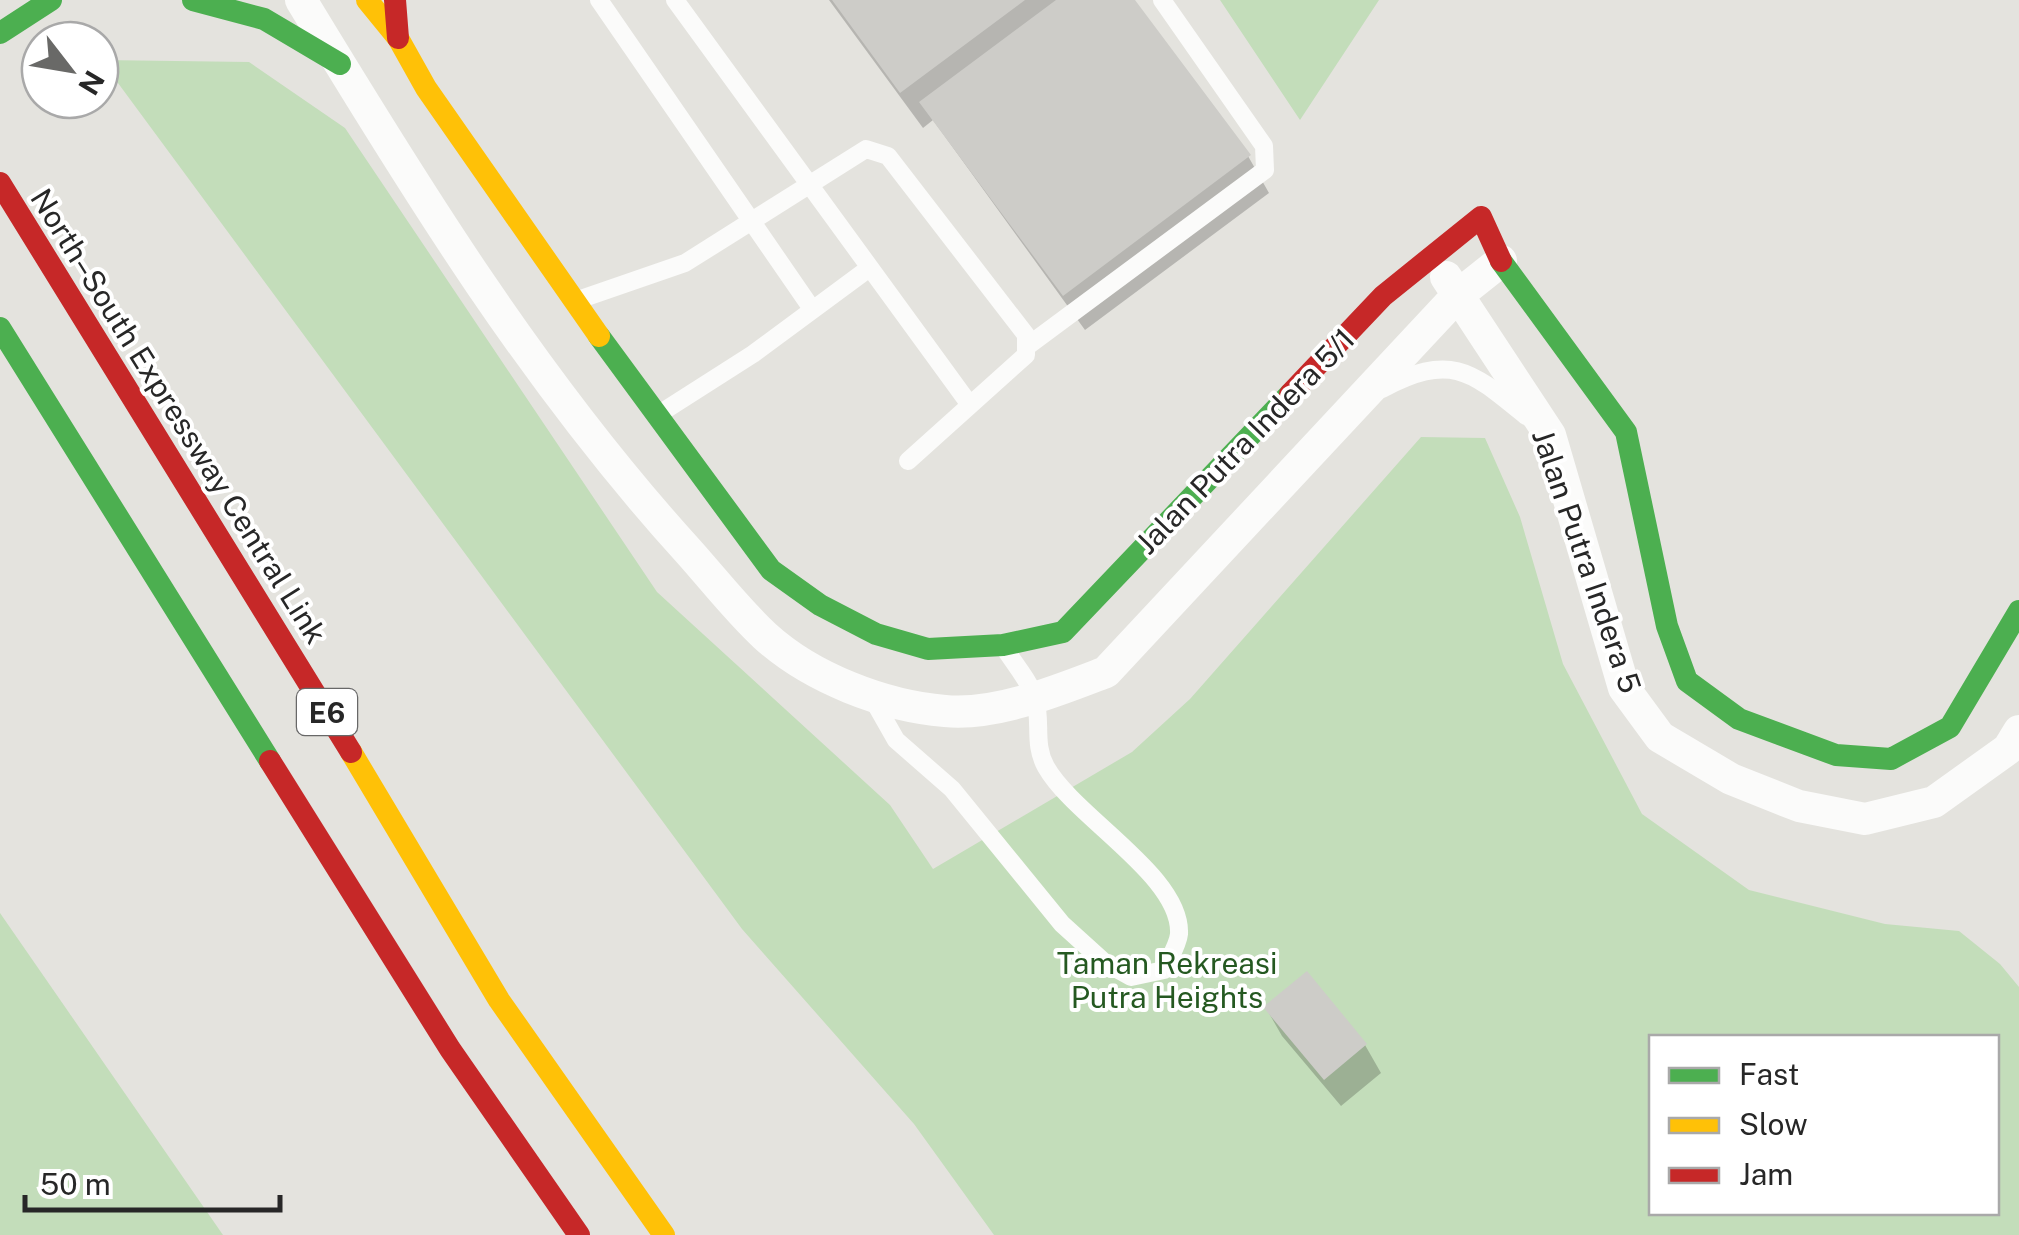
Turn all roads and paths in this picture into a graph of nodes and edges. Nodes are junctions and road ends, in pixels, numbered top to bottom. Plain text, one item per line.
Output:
1 (193, 0) edge
2 (302, 0) edge
3 (367, 0) edge
4 (395, 0) edge
5 (599, 0) edge
6 (675, 0) edge
7 (1162, 0) edge
8 (54, 1) edge
9 (0, 32) edge
10 (398, 38) junction
11 (340, 64) junction
12 (0, 183) edge
13 (808, 186) junction
14 (1481, 217) joint
15 (752, 223) junction
16 (1433, 255) junction
17 (1502, 261) junction
18 (868, 269) junction
19 (1457, 296) junction
20 (574, 301) junction
21 (812, 310) junction
22 (0, 328) edge
23 (1029, 344) junction
24 (1354, 404) junction
25 (970, 405) junction
26 (656, 416) junction
27 (1550, 436) junction
28 (908, 461) dead end
29 (2019, 611) edge
30 (1003, 645) junction
31 (870, 694) junction
32 (1036, 699) junction
33 (2019, 730) edge
34 (578, 1235) edge
35 (664, 1235) edge

1 - 11 main road
2 - 11 street, Jalan Putra Indera 5/1
3 - 10 main road
4 - 10 main road
5 - 15 lane
6 - 13 lane
7 - 23 lane
8 - 9 main road
10 - 20 main road, Jalan Putra Indera 5/1
11 - 31 street, Jalan Putra Indera 5/1
12 - 35 main road, North–South Expressway Central Link / E6
13 - 15 lane
13 - 18 lane
13 - 23 lane
14 - 16 main road, Jalan Putra Indera 5/1
14 - 17 main road, Jalan Putra Indera 5
15 - 20 lane
15 - 21 lane
16 - 19 street, Jalan Putra Indera 5
16 - 30 main road, Jalan Putra Indera 5/1
17 - 19 street, Jalan Putra Indera 5/1
17 - 29 main road, Jalan Putra Indera 5
18 - 21 lane
18 - 25 lane
19 - 24 street, Jalan Putra Indera 5/1
19 - 27 street, Jalan Putra Indera 5
20 - 26 main road, Jalan Putra Indera 5/1
21 - 26 lane
22 - 34 main road, E6
23 - 25 lane
24 - 27 lane
24 - 32 street, Jalan Putra Indera 5/1
25 - 28 lane
26 - 30 main road, Jalan Putra Indera 5/1
27 - 33 street, Jalan Putra Indera 5
30 - 32 lane
31 - 32 street, Jalan Putra Indera 5/1
31 - 32 lane

